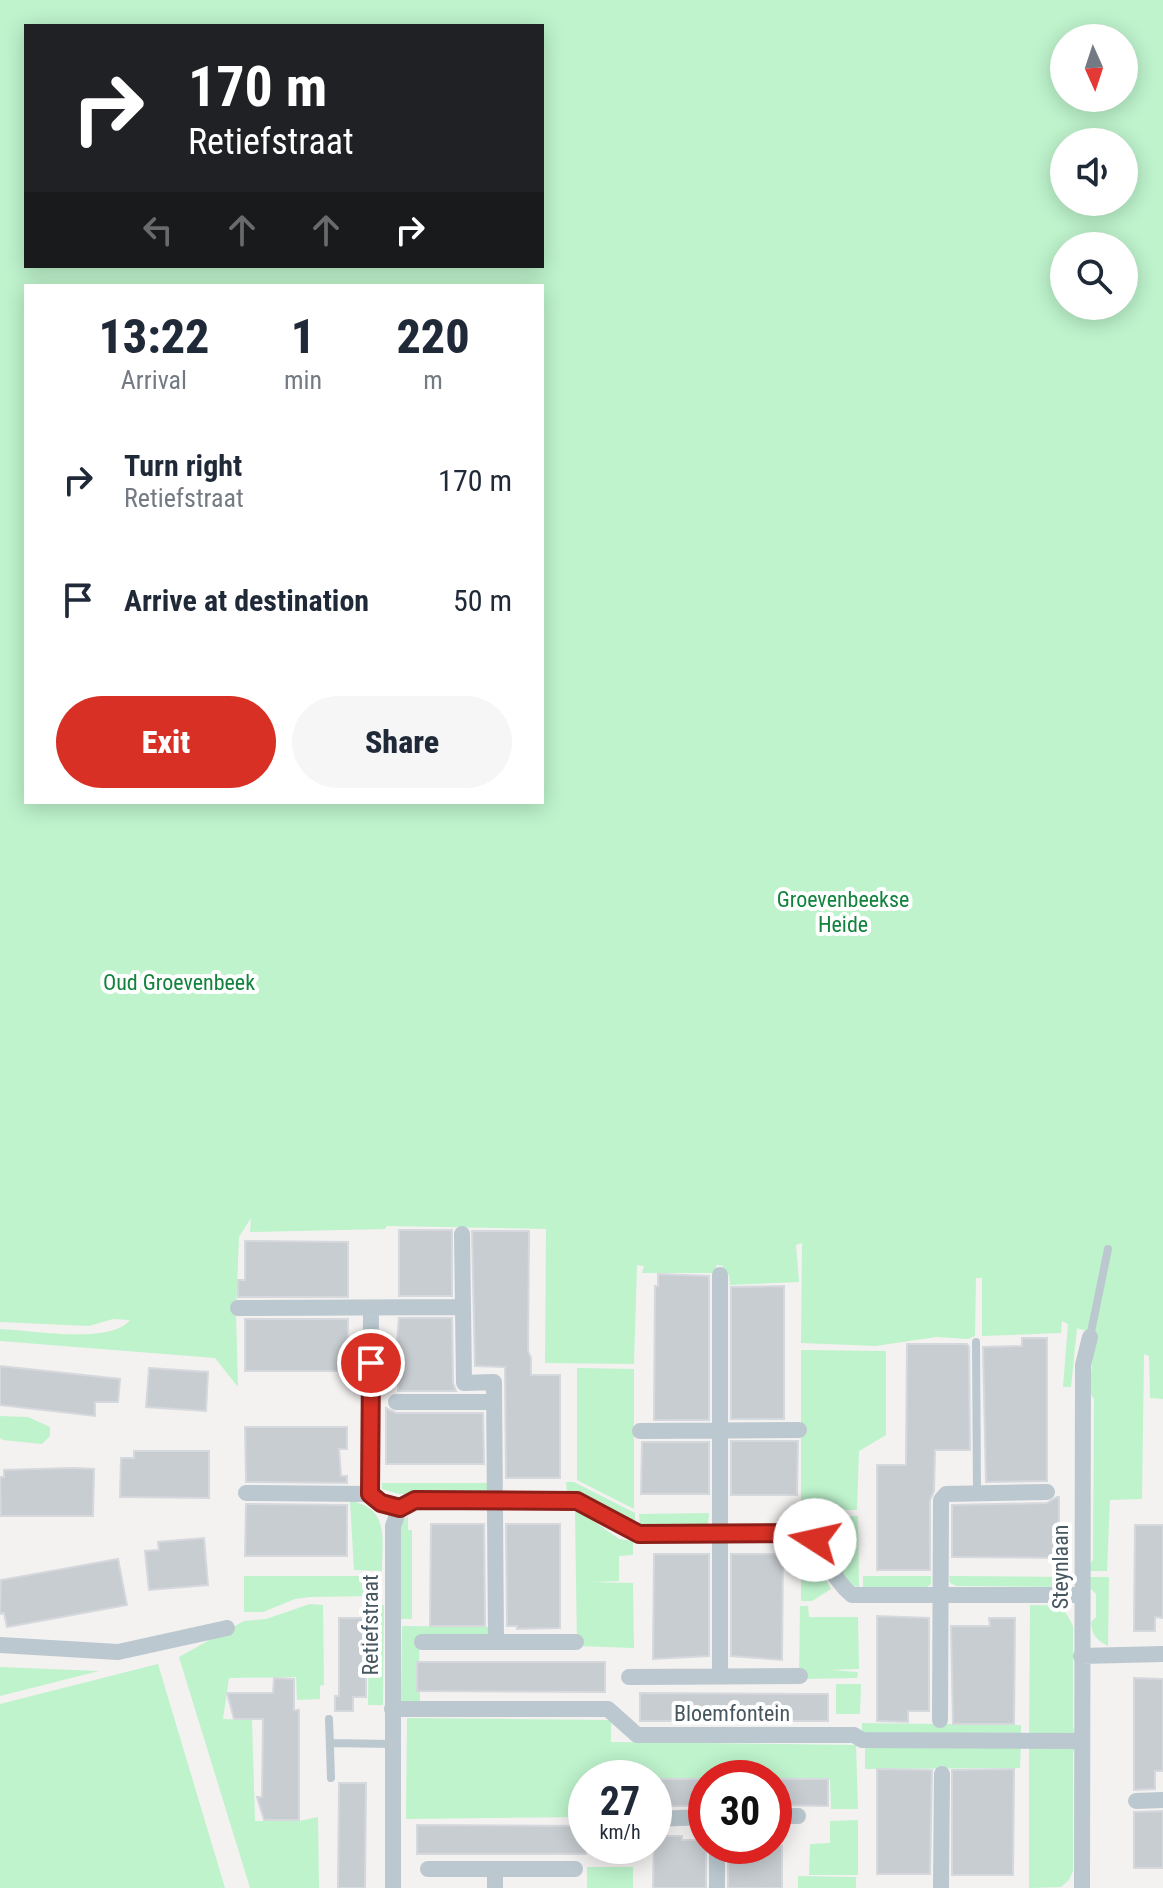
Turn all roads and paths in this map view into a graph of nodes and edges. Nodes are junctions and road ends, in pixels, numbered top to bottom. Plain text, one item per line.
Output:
1 (462, 1234) dead end
2 (1108, 1249) dead end
3 (720, 1275) dead end
4 (463, 1307) junction
5 (238, 1308) dead end
6 (371, 1309) junction
7 (1090, 1337) joint
8 (976, 1342) dead end
9 (396, 1402) dead end
10 (494, 1402) junction
11 (799, 1430) dead end
12 (640, 1431) dead end
13 (720, 1431) junction
14 (977, 1492) junction
15 (1047, 1492) dead end
16 (246, 1493) dead end
17 (370, 1494) junction
18 (495, 1501) junction
19 (400, 1508) junction
20 (720, 1533) junction
21 (941, 1594) junction
22 (1081, 1595) junction
23 (227, 1628) dead end
24 (496, 1641) junction
25 (422, 1642) dead end
26 (576, 1642) dead end
27 (0, 1645) edge
28 (1163, 1654) edge
29 (1081, 1656) junction
30 (720, 1675) junction
31 (800, 1676) dead end
32 (629, 1677) dead end
33 (392, 1709) junction
34 (329, 1719) dead end
35 (940, 1720) dead end
36 (1081, 1741) junction
37 (330, 1743) junction
38 (392, 1744) junction
39 (942, 1774) dead end
40 (331, 1778) dead end
41 (1163, 1800) edge
42 (1136, 1801) dead end
43 (792, 1816) edge
44 (798, 1816) dead end
45 (717, 1864) edge
46 (428, 1869) dead end
47 (495, 1869) junction
48 (575, 1869) dead end
49 (393, 1888) edge
50 (495, 1888) edge
51 (717, 1888) edge
52 (941, 1888) edge
53 (1082, 1888) edge

1 - 4 street
2 - 7 lane, Steynlaan
3 - 13 street
4 - 6 street
4 - 10 street
5 - 6 street
6 - 17 street
7 - 22 street, Steynlaan
8 - 14 lane
9 - 10 street
10 - 18 street
11 - 13 street
12 - 13 street
13 - 20 street
14 - 15 street
14 - 21 street
16 - 17 street
17 - 19 street
18 - 19 street
18 - 20 street
18 - 24 street
19 - 33 street, Retiefstraat
20 - 21 street
20 - 30 street
21 - 22 street
21 - 35 street
22 - 29 street, Steynlaan
23 - 27 street
24 - 25 street
24 - 26 street
28 - 29 street
29 - 36 street, Steynlaan
30 - 31 street, Bloemfontein
30 - 32 street, Bloemfontein
33 - 36 street, Bloemfontein
33 - 38 street, Retiefstraat
34 - 37 lane
36 - 53 street, Steynlaan
37 - 38 lane
37 - 40 lane
38 - 49 street, Retiefstraat
39 - 52 street
41 - 42 street
43 - 44 street
45 - 51 street
46 - 47 street
47 - 48 street
47 - 50 street

